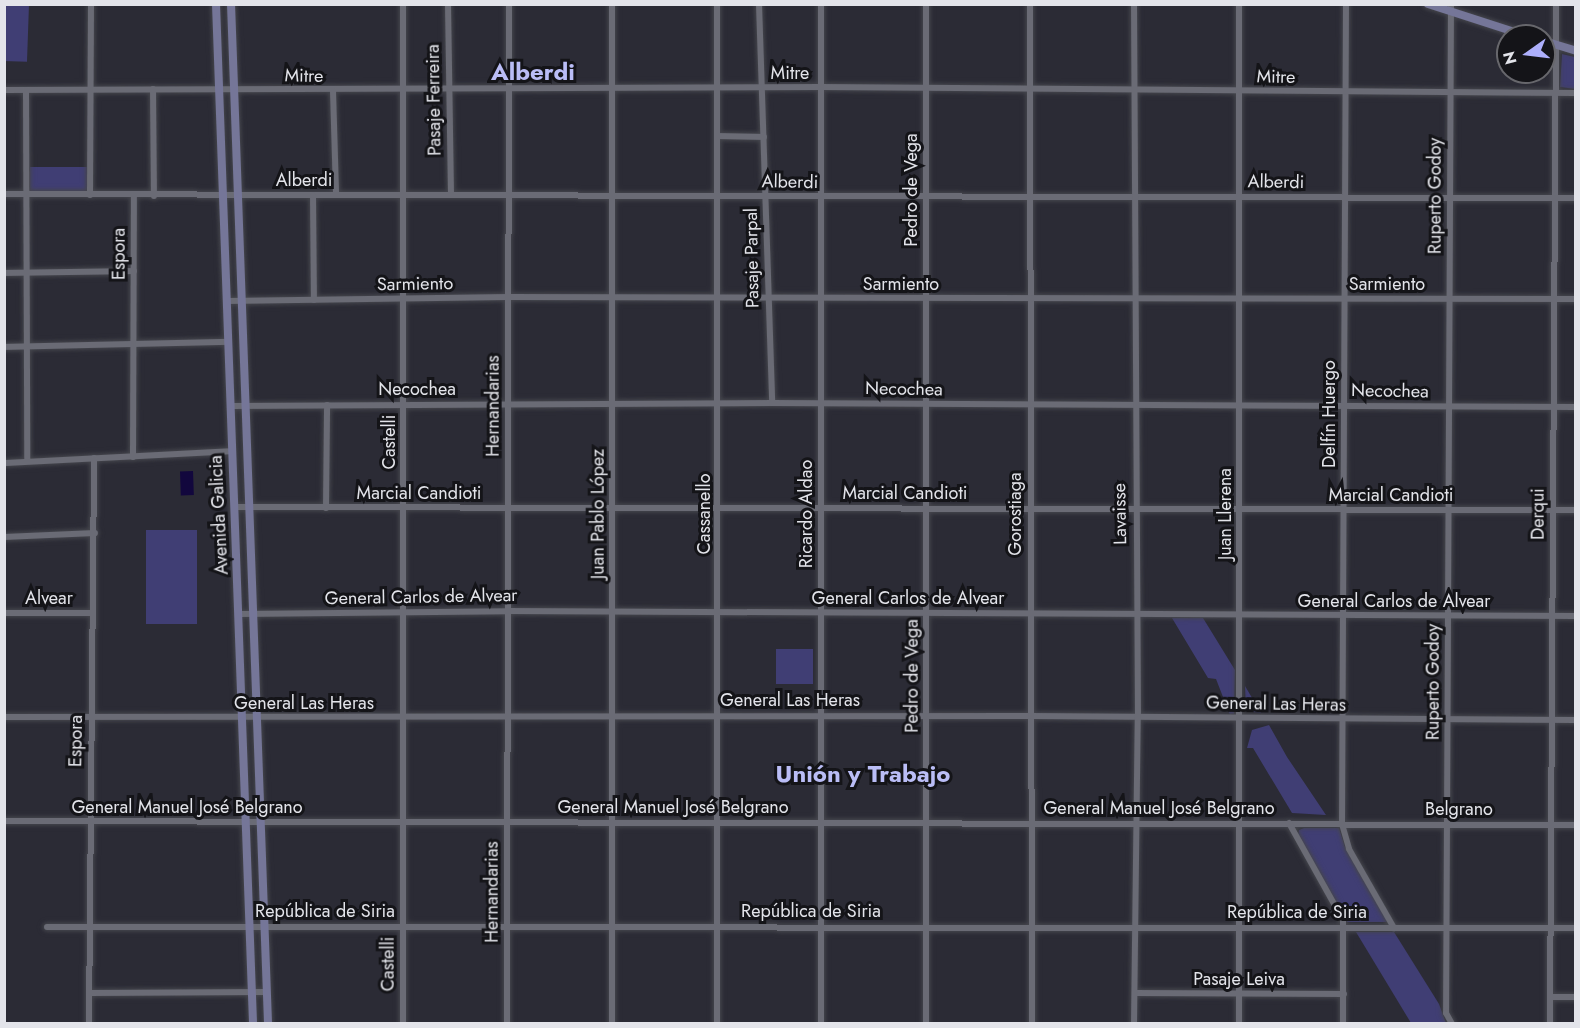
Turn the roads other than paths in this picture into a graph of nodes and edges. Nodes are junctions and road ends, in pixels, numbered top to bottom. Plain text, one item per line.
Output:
1 (91, 4) edge
2 (216, 4) edge
3 (231, 4) edge
4 (403, 4) edge
5 (448, 4) edge
6 (509, 4) edge
7 (612, 4) edge
8 (717, 4) edge
9 (759, 4) edge
10 (821, 4) edge
11 (926, 4) edge
12 (1030, 4) edge
13 (1134, 4) edge
14 (1239, 4) edge
15 (1346, 4) edge
16 (1428, 4) edge
17 (1556, 4) edge
18 (1451, 9) edge
19 (1556, 24) edge
20 (1496, 25) edge
21 (1556, 45) edge
22 (1575, 51) edge
23 (1554, 84) edge
24 (613, 87) junction
25 (821, 87) junction
26 (450, 88) junction
27 (508, 88) junction
28 (717, 88) junction
29 (763, 88) junction
30 (91, 89) junction
31 (153, 89) junction
32 (219, 89) junction
33 (234, 89) junction
34 (4, 90) edge
35 (26, 90) junction
36 (403, 90) junction
37 (333, 91) junction
38 (925, 91) junction
39 (1030, 91) junction
40 (1135, 91) junction
41 (1239, 91) junction
42 (1346, 92) junction
43 (1450, 92) junction
44 (1554, 93) junction
45 (1575, 93) edge
46 (718, 136) junction
47 (764, 136) junction
48 (4, 194) edge
49 (451, 194) junction
50 (26, 195) junction
51 (90, 195) junction
52 (313, 195) junction
53 (336, 195) junction
54 (405, 195) junction
55 (508, 195) junction
56 (134, 196) junction
57 (154, 196) junction
58 (223, 196) junction
59 (237, 196) junction
60 (613, 196) junction
61 (718, 196) junction
62 (765, 196) junction
63 (925, 196) junction
64 (1030, 196) junction
65 (1135, 196) junction
66 (1239, 196) junction
67 (821, 197) junction
68 (1345, 198) junction
69 (1554, 198) junction
70 (1575, 198) edge
71 (1450, 199) junction
72 (134, 271) junction
73 (4, 273) edge
74 (25, 273) junction
75 (508, 297) junction
76 (1030, 298) junction
77 (1134, 298) junction
78 (1240, 298) junction
79 (404, 299) junction
80 (767, 299) junction
81 (820, 299) junction
82 (926, 299) junction
83 (1345, 299) junction
84 (1451, 299) junction
85 (1554, 299) junction
86 (1575, 299) edge
87 (314, 300) junction
88 (613, 300) junction
89 (718, 300) junction
90 (227, 301) junction
91 (242, 301) junction
92 (228, 342) junction
93 (133, 344) junction
94 (4, 347) edge
95 (24, 347) junction
96 (613, 403) junction
97 (719, 403) junction
98 (772, 403) junction
99 (404, 404) junction
100 (508, 404) junction
101 (820, 404) junction
102 (327, 405) junction
103 (927, 405) junction
104 (1030, 405) junction
105 (1240, 405) junction
106 (1344, 405) junction
107 (231, 406) junction
108 (246, 406) junction
109 (1134, 406) junction
110 (1449, 406) junction
111 (1554, 407) junction
112 (1575, 407) edge
113 (232, 451) junction
114 (133, 457) junction
115 (94, 458) junction
116 (27, 462) junction
117 (4, 463) edge
118 (235, 507) junction
119 (250, 507) junction
120 (326, 507) junction
121 (719, 507) junction
122 (822, 507) junction
123 (927, 507) junction
124 (508, 508) junction
125 (613, 508) junction
126 (404, 509) junction
127 (1553, 509) junction
128 (1030, 510) junction
129 (1135, 510) junction
130 (1239, 510) junction
131 (1448, 510) junction
132 (1575, 510) edge
133 (1344, 512) junction
134 (95, 533) junction
135 (4, 537) edge
136 (508, 611) junction
137 (613, 612) junction
138 (720, 612) junction
139 (821, 612) junction
140 (4, 613) edge
141 (93, 613) junction
142 (404, 613) junction
143 (927, 613) junction
144 (1030, 613) junction
145 (240, 614) junction
146 (254, 614) junction
147 (1136, 614) junction
148 (1240, 614) junction
149 (1344, 616) junction
150 (1448, 616) junction
151 (1552, 616) junction
152 (1575, 616) edge
153 (720, 715) junction
154 (821, 715) junction
155 (927, 715) junction
156 (1031, 716) junction
157 (4, 717) edge
158 (91, 717) junction
159 (507, 717) junction
160 (612, 717) junction
161 (243, 718) junction
162 (257, 718) junction
163 (404, 718) junction
164 (1138, 718) junction
165 (1239, 719) junction
166 (1343, 720) junction
167 (1448, 720) junction
168 (1552, 720) junction
169 (1575, 720) edge
170 (4, 821) edge
171 (89, 821) junction
172 (612, 821) junction
173 (247, 822) junction
174 (262, 822) junction
175 (718, 822) junction
176 (820, 822) junction
177 (926, 822) junction
178 (1030, 822) junction
179 (1137, 822) junction
180 (1239, 822) junction
181 (507, 823) junction
182 (1289, 823) junction
183 (403, 824) junction
184 (1342, 824) junction
185 (1447, 824) junction
186 (1552, 824) junction
187 (1575, 825) edge
188 (250, 926) junction
189 (403, 926) junction
190 (507, 926) junction
191 (612, 926) junction
192 (717, 926) junction
193 (819, 926) junction
194 (925, 926) junction
195 (47, 927) dead end
196 (90, 927) junction
197 (265, 927) junction
198 (1031, 927) junction
199 (1135, 927) junction
200 (1238, 927) junction
201 (1344, 927) junction
202 (1394, 928) junction
203 (1446, 928) junction
204 (1551, 928) junction
205 (1575, 928) edge
206 (252, 992) junction
207 (267, 992) junction
208 (90, 993) junction
209 (1135, 993) junction
210 (1239, 994) junction
211 (1344, 994) junction
212 (1550, 997) junction
213 (1575, 997) edge
214 (89, 1023) edge
215 (253, 1023) edge
216 (268, 1023) edge
217 (403, 1023) edge
218 (507, 1023) edge
219 (612, 1023) edge
220 (717, 1023) edge
221 (821, 1023) edge
222 (926, 1023) edge
223 (1032, 1023) edge
224 (1134, 1023) edge
225 (1239, 1023) edge
226 (1343, 1023) edge
227 (1452, 1023) edge
228 (1550, 1023) edge

1 - 30 street
2 - 32 main road, Avenida Galicia
3 - 33 main road, Avenida Galicia
4 - 36 street, Castelli
5 - 26 street, Pasaje Ferreira
6 - 27 street, Hernandarias
7 - 24 street, Juan Pablo López
8 - 28 street, Cassanello
9 - 29 street, Pasaje Parpal
10 - 25 street, Ricardo Aldao
11 - 38 street, Pedro de Vega
12 - 39 street, Gorostiaga
13 - 40 street, Lavaisse
14 - 41 street, Juan Llerena
15 - 42 street, Delfín Huergo
16 - 18 main road
17 - 19 street, Derqui
18 - 20 main road
18 - 43 street, Ruperto Godoy
21 - 22 main road
23 - 44 street, Derqui
24 - 27 street, Mitre
24 - 28 street, Mitre
24 - 60 street, Juan Pablo López
25 - 29 street, Mitre
25 - 38 street, Mitre
25 - 67 street, Ricardo Aldao
26 - 27 street, Mitre
26 - 36 street, Mitre
26 - 49 street, Pasaje Ferreira
27 - 55 street, Hernandarias
28 - 29 street, Mitre
28 - 46 street, Cassanello
29 - 47 street, Pasaje Parpal
30 - 31 street, Mitre
30 - 35 street, Mitre
30 - 51 street
31 - 32 street, Mitre
31 - 57 street
32 - 33 street, Mitre
32 - 58 main road, Avenida Galicia
33 - 37 street, Mitre
33 - 59 main road, Avenida Galicia
34 - 35 street, Mitre
35 - 50 street
36 - 37 street, Mitre
36 - 54 street, Castelli
37 - 53 street
38 - 39 street, Mitre
38 - 63 street, Pedro de Vega
39 - 40 street, Mitre
39 - 64 street, Gorostiaga
40 - 41 street, Mitre
40 - 65 street, Lavaisse
41 - 42 street, Mitre
41 - 66 street, Juan Llerena
42 - 43 street, Mitre
42 - 68 street, Delfín Huergo
43 - 44 street, Mitre
43 - 71 street, Ruperto Godoy
44 - 45 street, Mitre
44 - 69 street, Derqui
46 - 47 street
46 - 61 street, Cassanello
47 - 62 street, Pasaje Parpal
48 - 50 street, Alberdi
49 - 54 street, Alberdi
49 - 55 street, Alberdi
50 - 51 street, Alberdi
50 - 74 street
51 - 56 street, Alberdi
52 - 53 street, Alberdi
52 - 59 street, Alberdi
52 - 87 street
53 - 54 street, Alberdi
54 - 79 street, Castelli
55 - 60 street, Alberdi
55 - 75 street, Hernandarias
56 - 57 street, Alberdi
56 - 72 street, Espora
57 - 58 street, Alberdi
58 - 59 street, Alberdi
58 - 90 main road, Avenida Galicia
59 - 91 main road, Avenida Galicia
60 - 61 street, Alberdi
60 - 88 street, Juan Pablo López
61 - 62 street, Alberdi
61 - 89 street, Cassanello
62 - 67 street, Alberdi
62 - 80 street, Pasaje Parpal
63 - 64 street, Alberdi
63 - 67 street, Alberdi
63 - 82 street, Pedro de Vega
64 - 65 street, Alberdi
64 - 76 street, Gorostiaga
65 - 66 street, Alberdi
65 - 77 street, Lavaisse
66 - 68 street, Alberdi
66 - 78 street, Juan Llerena
67 - 81 street, Ricardo Aldao
68 - 71 street, Alberdi
68 - 83 street, Delfín Huergo
69 - 70 street, Alberdi
69 - 71 street, Alberdi
69 - 85 street, Derqui
71 - 84 street, Ruperto Godoy
72 - 74 street
72 - 93 street, Espora
73 - 74 street
74 - 95 street
75 - 79 street, Sarmiento
75 - 88 street, Sarmiento
75 - 100 street, Hernandarias
76 - 77 street, Sarmiento
76 - 82 street, Sarmiento
76 - 104 street, Gorostiaga
77 - 78 street, Sarmiento
77 - 109 street, Lavaisse
78 - 83 street, Sarmiento
78 - 105 street, Juan Llerena
79 - 87 street, Sarmiento
79 - 99 street, Castelli
80 - 81 street, Sarmiento
80 - 89 street, Sarmiento
80 - 98 street, Pasaje Parpal
81 - 82 street, Sarmiento
81 - 101 street, Ricardo Aldao
82 - 103 street, Pedro de Vega
83 - 84 street, Sarmiento
83 - 106 street, Delfín Huergo
84 - 85 street, Sarmiento
84 - 110 street, Ruperto Godoy
85 - 86 street, Sarmiento
85 - 111 street, Derqui
87 - 91 street, Sarmiento
88 - 89 street, Sarmiento
88 - 96 street, Juan Pablo López
89 - 97 street, Cassanello
90 - 91 street, Sarmiento
90 - 92 main road, Avenida Galicia
91 - 108 main road, Avenida Galicia
92 - 93 street
92 - 107 main road, Avenida Galicia
93 - 95 street
93 - 114 street, Espora
94 - 95 street
95 - 116 street
96 - 97 street, Necochea
96 - 100 street, Necochea
96 - 125 street, Juan Pablo López
97 - 98 street, Necochea
97 - 121 street, Cassanello
98 - 101 street, Necochea
99 - 100 street, Necochea
99 - 102 street, Necochea
99 - 126 street, Castelli
100 - 124 street, Hernandarias
101 - 103 street, Necochea
101 - 122 street, Ricardo Aldao
102 - 108 street, Necochea
102 - 120 street
103 - 104 street, Necochea
103 - 123 street, Pedro de Vega
104 - 109 street, Necochea
104 - 128 street, Gorostiaga
105 - 106 street, Necochea
105 - 109 street, Necochea
105 - 130 street, Juan Llerena
106 - 110 street, Necochea
106 - 133 street, Delfín Huergo
107 - 108 street, Necochea
107 - 113 main road, Avenida Galicia
108 - 119 main road, Avenida Galicia
109 - 129 street, Lavaisse
110 - 111 street, Necochea
110 - 131 street, Ruperto Godoy
111 - 112 street, Necochea
111 - 127 street, Derqui
113 - 114 street
113 - 118 main road, Avenida Galicia
114 - 115 street
115 - 116 street
115 - 134 street, Espora
116 - 117 street
118 - 119 street, Marcial Candioti
118 - 145 main road, Avenida Galicia
119 - 120 street, Marcial Candioti
119 - 146 main road, Avenida Galicia
120 - 126 street, Marcial Candioti
121 - 122 street, Marcial Candioti
121 - 125 street, Marcial Candioti
121 - 138 street, Cassanello
122 - 123 street, Marcial Candioti
122 - 139 street, Ricardo Aldao
123 - 128 street, Marcial Candioti
123 - 143 street, Pedro de Vega
124 - 125 street, Marcial Candioti
124 - 126 street, Marcial Candioti
124 - 136 street, Hernandarias
125 - 137 street, Juan Pablo López
126 - 142 street, Castelli
127 - 131 street, Marcial Candioti
127 - 132 street, Marcial Candioti
127 - 151 street, Derqui
128 - 129 street, Marcial Candioti
128 - 144 street, Gorostiaga
129 - 130 street, Marcial Candioti
129 - 147 street, Lavaisse
130 - 133 street, Marcial Candioti
130 - 148 street, Juan Llerena
131 - 133 street, Marcial Candioti
131 - 150 street, Ruperto Godoy
133 - 149 street, Delfín Huergo
134 - 135 street
134 - 141 street, Espora
136 - 137 street, General Carlos de Alvear
136 - 142 street, General Carlos de Alvear
136 - 159 street, Hernandarias
137 - 138 street, General Carlos de Alvear
137 - 160 street, Juan Pablo López
138 - 139 street, General Carlos de Alvear
138 - 153 street, Cassanello
139 - 143 street, General Carlos de Alvear
139 - 154 street, Ricardo Aldao
140 - 141 street, Alvear
141 - 158 street, Espora
142 - 146 street, General Carlos de Alvear
142 - 163 street, Castelli
143 - 144 street, General Carlos de Alvear
143 - 155 street, Pedro de Vega
144 - 147 street, General Carlos de Alvear
144 - 156 street, Gorostiaga
145 - 146 street, General Carlos de Alvear
145 - 161 main road, Avenida Galicia
146 - 162 main road, Avenida Galicia
147 - 148 street, General Carlos de Alvear
147 - 164 street, Lavaisse
148 - 149 street, General Carlos de Alvear
148 - 165 street, Juan Llerena
149 - 150 street, General Carlos de Alvear
149 - 166 street, Delfín Huergo
150 - 151 street, General Carlos de Alvear
150 - 167 street, Ruperto Godoy
151 - 152 street, General Carlos de Alvear
151 - 168 street, Derqui
153 - 154 street, General Las Heras
153 - 160 street, General Las Heras
153 - 175 street, Cassanello
154 - 155 street, General Las Heras
154 - 176 street, Ricardo Aldao
155 - 156 street, General Las Heras
155 - 177 street, Pedro de Vega
156 - 164 street, General Las Heras
156 - 178 street, Gorostiaga
157 - 158 street, General Las Heras
158 - 161 street, General Las Heras
158 - 171 street, Espora
159 - 160 street, General Las Heras
159 - 163 street, General Las Heras
159 - 181 street, Hernandarias
160 - 172 street, Juan Pablo López
161 - 162 street, General Las Heras
161 - 173 main road, Avenida Galicia
162 - 163 street, General Las Heras
162 - 174 main road, Avenida Galicia
163 - 183 street, Castelli
164 - 165 street, General Las Heras
164 - 179 street, Lavaisse
165 - 166 street, General Las Heras
165 - 180 street, Juan Llerena
166 - 167 street, General Las Heras
166 - 184 street, Delfín Huergo
167 - 168 street, General Las Heras
167 - 185 street, Ruperto Godoy
168 - 169 street, General Las Heras
168 - 186 street, Derqui
170 - 171 street, General Manuel José Belgrano
171 - 173 street, General Manuel José Belgrano
171 - 196 street, Espora
172 - 175 street, General Manuel José Belgrano
172 - 181 street, General Manuel José Belgrano
172 - 191 street, Juan Pablo López
173 - 174 street, General Manuel José Belgrano
173 - 188 main road, Avenida Galicia
174 - 183 street, General Manuel José Belgrano
174 - 197 main road, Avenida Galicia
175 - 176 street, General Manuel José Belgrano
175 - 192 street, Cassanello
176 - 177 street, General Manuel José Belgrano
176 - 193 street, Ricardo Aldao
177 - 178 street, General Manuel José Belgrano
177 - 194 street, Pedro de Vega
178 - 179 street, General Manuel José Belgrano
178 - 198 street, Gorostiaga
179 - 180 street, General Manuel José Belgrano
179 - 199 street, Lavaisse
180 - 182 street, General Manuel José Belgrano
180 - 200 street, Juan Llerena
181 - 183 street, General Manuel José Belgrano
181 - 190 street, Hernandarias
182 - 184 street, General Manuel José Belgrano
182 - 201 street
183 - 189 street, Castelli
184 - 185 street, Belgrano
184 - 202 street, Delfín Huergo
185 - 186 street, Belgrano
185 - 203 street, Ruperto Godoy
186 - 187 street, Belgrano
186 - 204 street, Derqui
188 - 196 street, República de Siria
188 - 197 street, República de Siria
188 - 206 main road, Avenida Galicia
189 - 190 street, República de Siria
189 - 197 street, República de Siria
189 - 217 street, Castelli
190 - 191 street, República de Siria
190 - 218 street, Hernandarias
191 - 192 street, República de Siria
191 - 219 street, Juan Pablo López
192 - 193 street, República de Siria
192 - 220 street, Cassanello
193 - 194 street, República de Siria
193 - 221 street, Ricardo Aldao
194 - 198 street, República de Siria
194 - 222 street, Pedro de Vega
195 - 196 street, República de Siria
196 - 208 street, Espora
197 - 207 main road, Avenida Galicia
198 - 199 street, República de Siria
198 - 223 street, Gorostiaga
199 - 200 street, República de Siria
199 - 209 street, Lavaisse
200 - 201 street, República de Siria
200 - 210 street, Juan Llerena
201 - 202 street, República de Siria
201 - 211 street
202 - 203 street, República de Siria
203 - 204 street, República de Siria
203 - 227 street, Ruperto Godoy
204 - 205 street, República de Siria
204 - 212 street, Derqui
206 - 207 street
206 - 208 street
206 - 215 main road, Avenida Galicia
207 - 216 main road, Avenida Galicia
208 - 214 street, Espora
209 - 210 street, Pasaje Leiva
209 - 224 street, Lavaisse
210 - 211 street, Pasaje Leiva
210 - 225 street, Juan Llerena
211 - 226 street
212 - 213 street
212 - 228 street, Derqui

